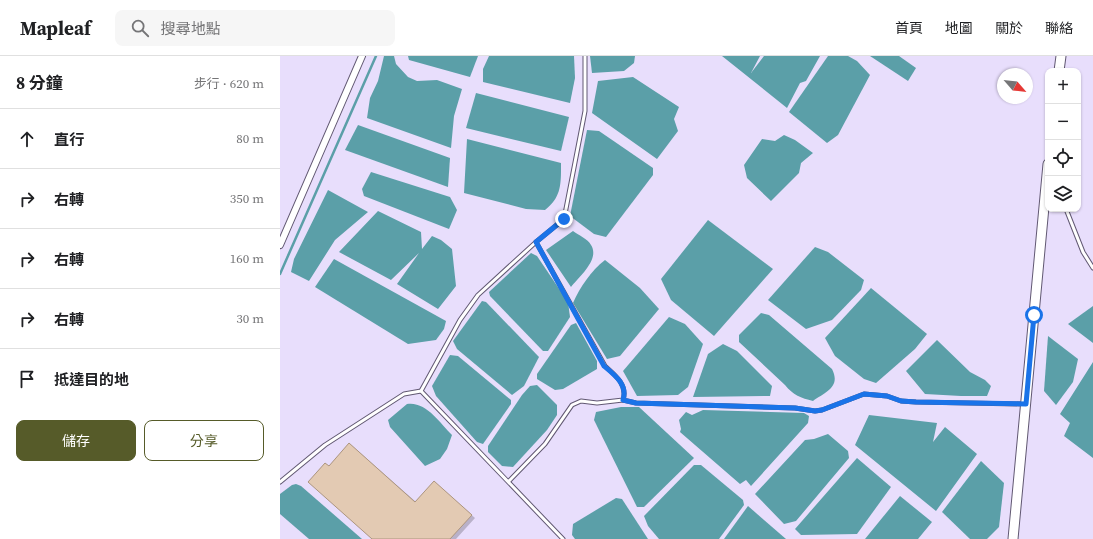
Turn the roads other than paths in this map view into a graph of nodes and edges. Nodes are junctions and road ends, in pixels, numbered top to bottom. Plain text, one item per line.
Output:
1 (362, 56) edge
2 (585, 56) edge
3 (1061, 56) edge
4 (1059, 68) edge
5 (1045, 200) edge
6 (1067, 212) edge
7 (536, 242) junction
8 (280, 245) edge
9 (1093, 268) edge
10 (421, 391) junction
11 (623, 400) junction
12 (1026, 404) junction
13 (509, 481) junction
14 (280, 482) edge
15 (563, 539) edge
16 (1013, 539) edge

1 - 8 street
2 - 7 lane
3 - 4 street
5 - 12 street
6 - 9 lane
7 - 10 lane
7 - 11 lane
10 - 13 lane
10 - 14 lane
11 - 12 lane
11 - 13 lane
12 - 16 street
13 - 15 lane

